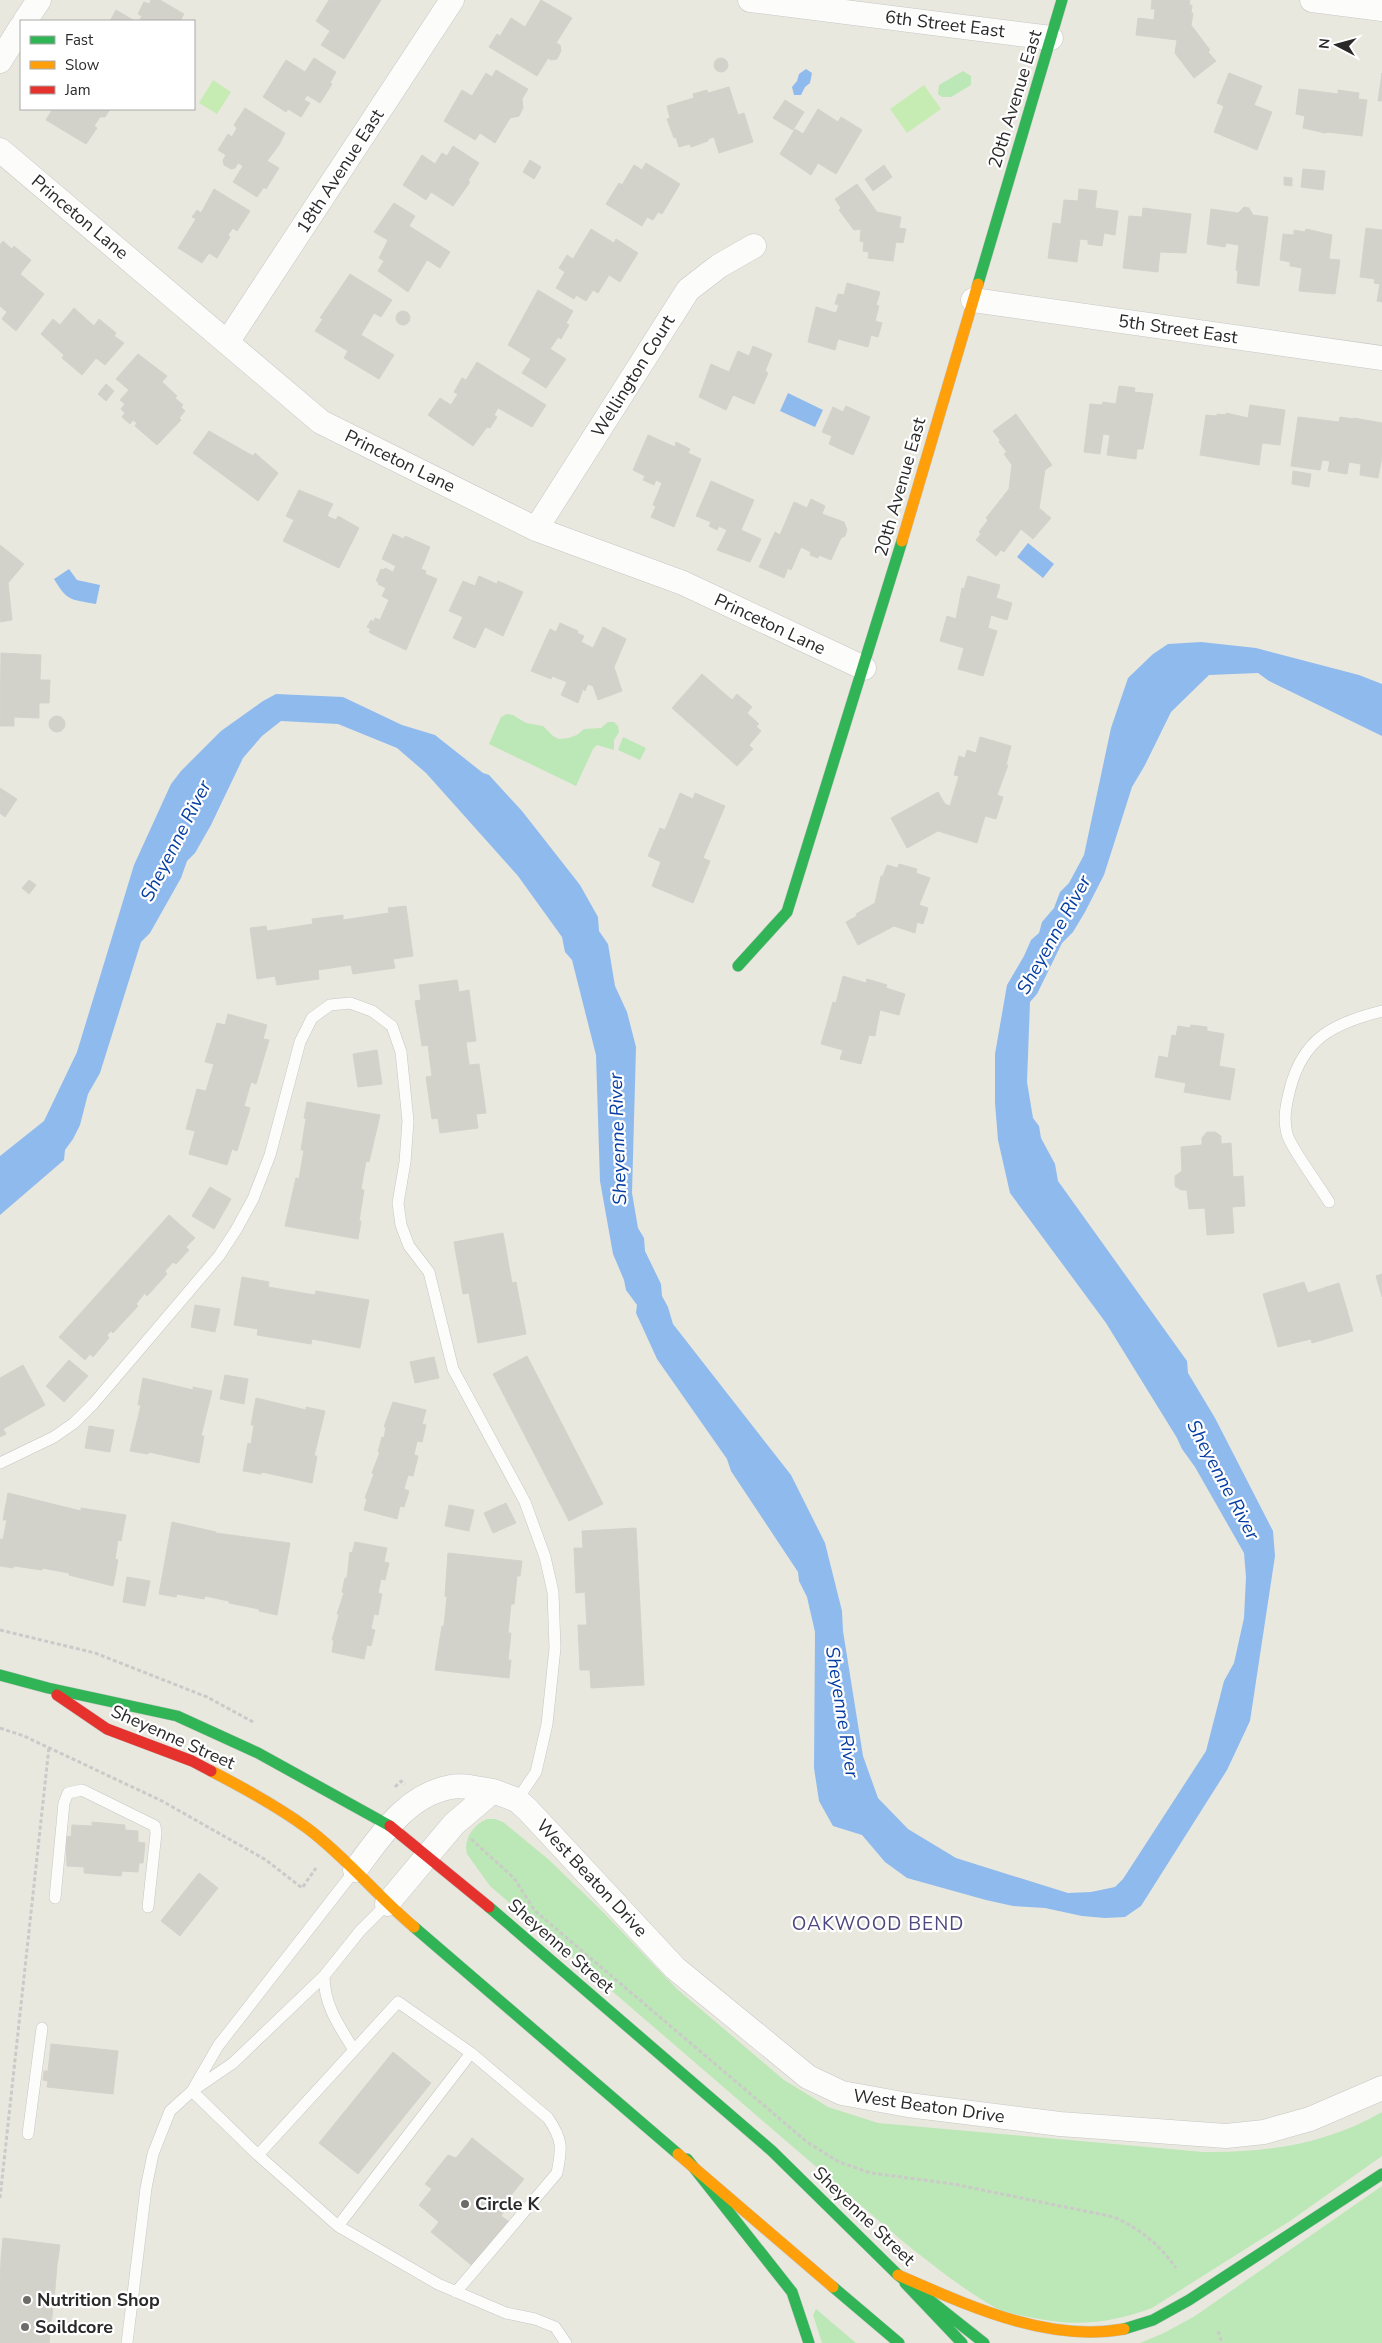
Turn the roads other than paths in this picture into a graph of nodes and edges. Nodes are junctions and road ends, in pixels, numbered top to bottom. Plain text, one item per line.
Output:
1 (38, 0) edge
2 (452, 0) edge
3 (750, 0) edge
4 (1062, 0) edge
5 (1312, 0) edge
6 (1382, 9) edge
7 (26, 20) edge
8 (20, 29) edge
9 (1051, 38) junction
10 (0, 61) edge
11 (0, 150) edge
12 (754, 246) dead end
13 (973, 300) junction
14 (228, 341) junction
15 (1382, 358) edge
16 (536, 529) junction
17 (864, 668) junction
18 (738, 966) dead end
19 (1382, 1011) edge
20 (1329, 1202) dead end
21 (0, 1463) edge
22 (0, 1675) edge
23 (48, 1688) junction
24 (493, 1791) junction
25 (517, 1800) junction
26 (389, 1825) junction
27 (427, 1856) junction
28 (354, 1870) junction
29 (55, 1898) dead end
30 (387, 1904) junction
31 (148, 1907) dead end
32 (324, 1976) junction
33 (42, 2028) dead end
34 (354, 2050) junction
35 (470, 2053) junction
36 (1382, 2088) edge
37 (192, 2091) junction
38 (28, 2134) dead end
39 (258, 2155) junction
40 (687, 2160) junction
41 (1382, 2174) edge
42 (338, 2226) junction
43 (898, 2275) junction
44 (456, 2292) junction
45 (127, 2343) edge
46 (566, 2343) edge
47 (808, 2343) edge
48 (900, 2343) edge
49 (962, 2343) edge
50 (984, 2343) edge

1 - 7 street
2 - 14 street, 18th Avenue East
3 - 9 street, 6th Street East
4 - 9 main road, 20th Avenue East
5 - 6 street
8 - 10 street
9 - 13 main road, 20th Avenue East
11 - 14 street, Princeton Lane
12 - 16 street, Wellington Court
13 - 15 street, 5th Street East
13 - 17 main road, 20th Avenue East
14 - 16 street, Princeton Lane
16 - 17 street, Princeton Lane
17 - 18 main road, 20th Avenue East
19 - 20 lane
21 - 25 lane
22 - 23 main road, Sheyenne Street
23 - 26 main road, Sheyenne Street
23 - 28 main road, Sheyenne Street
24 - 25 street, West Beaton Drive
24 - 26 street, West Beaton Drive
24 - 27 street
25 - 36 street, West Beaton Drive
26 - 27 main road, Sheyenne Street
26 - 28 street, West Beaton Drive
27 - 30 street
27 - 43 main road, Sheyenne Street
28 - 30 main road, Sheyenne Street
28 - 37 lane
29 - 31 lane
30 - 32 lane
30 - 40 main road, Sheyenne Street
32 - 34 lane
32 - 37 lane
33 - 38 lane
34 - 35 lane
34 - 39 lane
35 - 42 lane
35 - 44 lane
37 - 39 lane
37 - 45 lane
39 - 42 lane
40 - 47 main road
40 - 48 main road, Sheyenne Street
41 - 43 main road
42 - 44 lane
43 - 49 main road
43 - 50 main road, Sheyenne Street
44 - 46 lane

